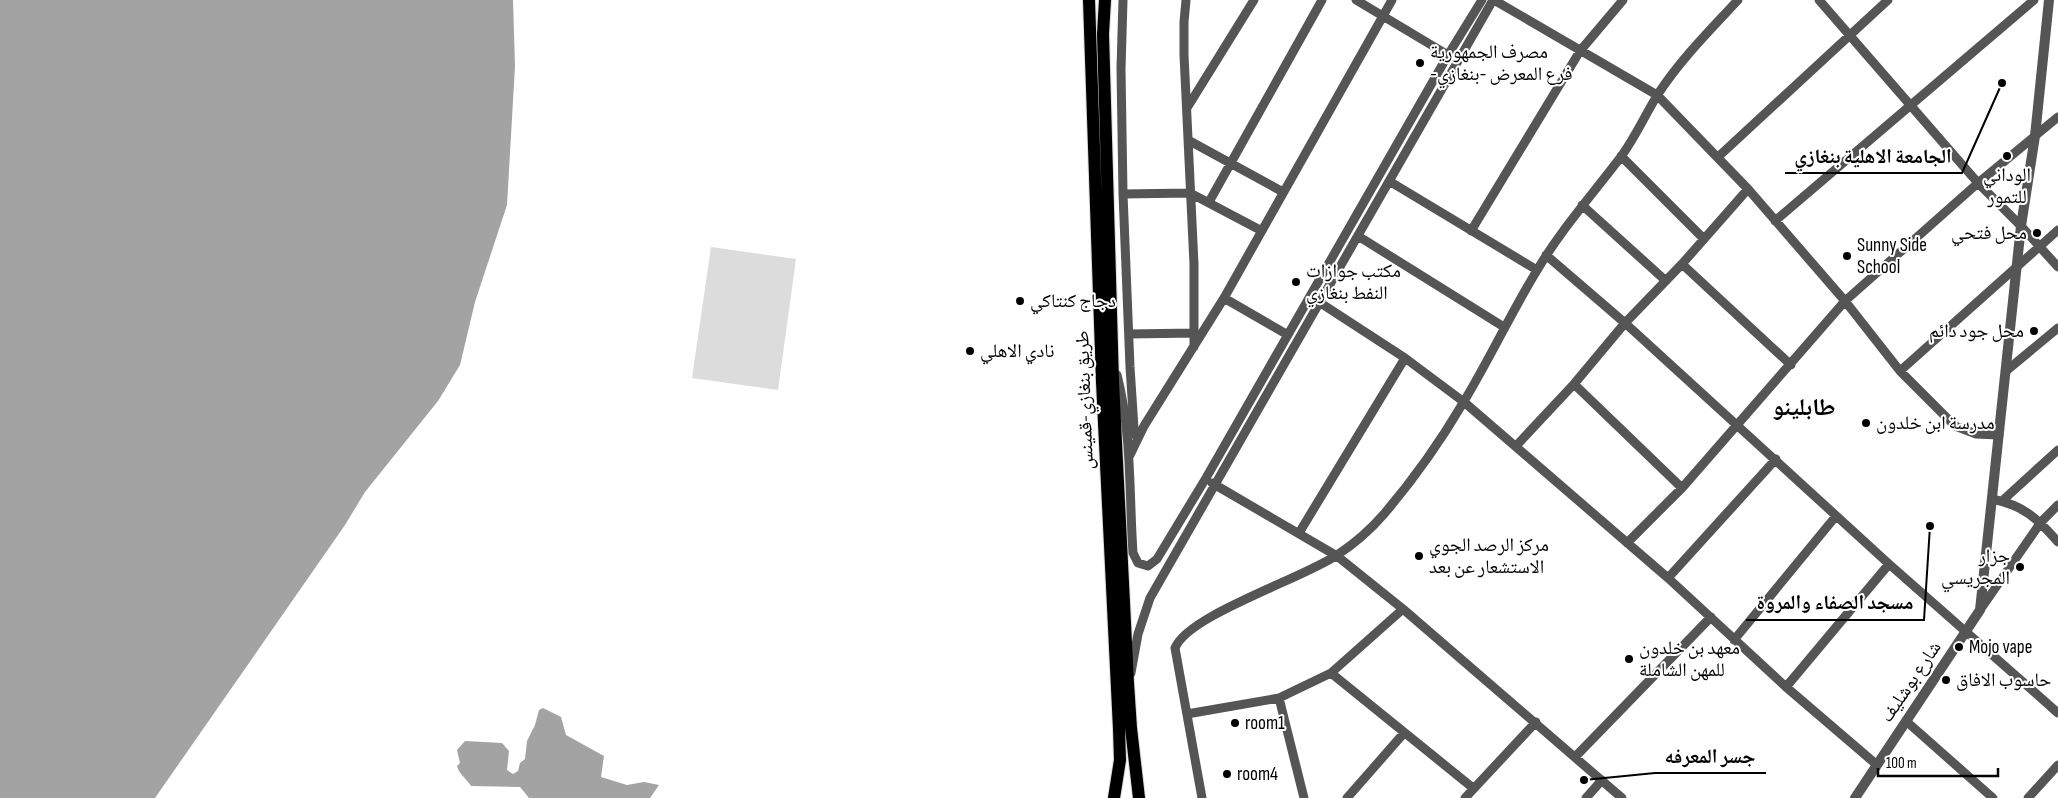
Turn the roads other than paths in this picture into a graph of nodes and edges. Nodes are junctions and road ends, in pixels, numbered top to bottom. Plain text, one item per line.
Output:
1 (1089, 0) edge
2 (1105, 0) edge
3 (1124, 0) edge
4 (1186, 0) edge
5 (1254, 0) edge
6 (1322, 0) edge
7 (1356, 0) edge
8 (1392, 0) edge
9 (1482, 0) edge
10 (1494, 0) edge
11 (1623, 0) edge
12 (1738, 0) edge
13 (1819, 0) edge
14 (1888, 0) edge
15 (2034, 0) edge
16 (2049, 0) edge
17 (1382, 16) junction
18 (1849, 35) junction
19 (1580, 50) junction
20 (1448, 55) junction
21 (1657, 95) junction
22 (1910, 105) junction
23 (1187, 108) junction
24 (2058, 117) edge
25 (1403, 134) junction
26 (2035, 136) junction
27 (1188, 140) junction
28 (1413, 141) junction
29 (1392, 153) junction
30 (1621, 156) junction
31 (1718, 157) junction
32 (1402, 160) junction
33 (1229, 164) junction
34 (1389, 181) junction
35 (1978, 183) junction
36 (1748, 190) junction
37 (1283, 192) junction
38 (1190, 193) junction
39 (1123, 194) junction
40 (1208, 202) junction
41 (1582, 205) junction
42 (1775, 221) junction
43 (2022, 226) junction
44 (2058, 230) edge
45 (1262, 231) junction
46 (1471, 231) junction
47 (1358, 236) junction
48 (1704, 239) junction
49 (2039, 247) junction
50 (1546, 255) junction
51 (1682, 264) junction
52 (2017, 266) junction
53 (2058, 267) edge
54 (1537, 270) junction
55 (1666, 281) junction
56 (1224, 298) junction
57 (1845, 301) junction
58 (1320, 302) junction
59 (1625, 323) junction
60 (1504, 327) junction
61 (2058, 328) edge
62 (1194, 333) junction
63 (1129, 334) junction
64 (1288, 335) junction
65 (1194, 347) junction
66 (1405, 358) junction
67 (1112, 360) junction
68 (1791, 365) junction
69 (1900, 370) junction
70 (2006, 371) junction
71 (1574, 384) junction
72 (1464, 402) junction
73 (1738, 426) junction
74 (1999, 435) junction
75 (1137, 439) junction
76 (1516, 446) junction
77 (2058, 450) edge
78 (1129, 456) junction
79 (1776, 459) junction
80 (1206, 478) junction
81 (1215, 484) junction
82 (1682, 488) junction
83 (1997, 500) junction
84 (2058, 505) edge
85 (1836, 516) junction
86 (2041, 522) junction
87 (1299, 533) junction
88 (2058, 542) edge
89 (1627, 543) junction
90 (1337, 556) junction
91 (1889, 564) junction
92 (1668, 578) junction
93 (1403, 609) junction
94 (1980, 610) junction
95 (1711, 617) junction
96 (1967, 631) junction
97 (1734, 640) junction
98 (1331, 673) junction
99 (1128, 682) junction
100 (1786, 687) junction
101 (1279, 698) junction
102 (2058, 713) edge
103 (1187, 714) junction
104 (1906, 721) junction
105 (1536, 722) junction
106 (1404, 733) junction
107 (1575, 757) junction
108 (1876, 765) junction
109 (2058, 765) edge
110 (1602, 780) junction
111 (1473, 788) junction
112 (1986, 796) edge
113 (1114, 798) edge
114 (1139, 798) edge
115 (1202, 798) edge
116 (1304, 798) edge
117 (1347, 798) edge
118 (1465, 798) edge
119 (1586, 798) edge
120 (1622, 798) edge
121 (1855, 798) edge
122 (2028, 798) edge

1 - 113 main road, طريق بنغازي-قمينس
2 - 67 main road
3 - 39 street
4 - 23 street
5 - 23 street
6 - 33 street
7 - 17 street
8 - 17 street
9 - 20 street
10 - 19 street
10 - 28 street
11 - 19 street
12 - 21 street
13 - 18 street
14 - 18 street
15 - 22 street
16 - 26 street
17 - 20 street
17 - 37 street
18 - 22 street
18 - 31 street
19 - 21 street
19 - 46 street
20 - 25 street
21 - 30 street
21 - 31 street
22 - 35 street
22 - 42 street
23 - 27 street
24 - 26 street
25 - 28 street
25 - 29 street
26 - 35 street
26 - 43 street
27 - 33 street
27 - 38 street
28 - 32 street
29 - 32 street
29 - 64 street
30 - 41 street
30 - 48 street
31 - 36 street
32 - 34 street
33 - 37 street
33 - 40 street
34 - 46 street
34 - 47 street
35 - 43 street
35 - 57 street
36 - 42 street
36 - 48 street
37 - 45 street
38 - 39 street
38 - 40 street
38 - 62 street
39 - 63 street
40 - 45 street
41 - 50 street
41 - 55 street
42 - 57 street
43 - 49 street
43 - 52 street
44 - 49 street
45 - 56 street
46 - 54 street
47 - 58 street
47 - 60 street
48 - 51 street
49 - 52 street
49 - 53 street
50 - 54 street
50 - 59 street
51 - 55 street
51 - 68 street
52 - 69 street
52 - 70 street
54 - 60 street
55 - 59 street
56 - 64 street
56 - 65 street
57 - 68 street
57 - 69 street
58 - 66 street
58 - 81 street
59 - 71 street
59 - 73 street
60 - 72 street
61 - 70 street
62 - 63 street
62 - 65 street
63 - 75 street
64 - 80 street
65 - 75 street
66 - 72 street
66 - 87 street
67 - 78 street
67 - 99 main road
68 - 73 street
69 - 74 street
70 - 74 street
71 - 76 street
71 - 82 street
72 - 76 street
72 - 90 street
73 - 79 street
73 - 82 street
74 - 83 street
75 - 78 street
76 - 89 street
77 - 83 street
78 - 80 street
79 - 85 street
79 - 92 street
80 - 81 street
81 - 87 street
81 - 99 street
82 - 89 street
83 - 86 street
83 - 94 street
84 - 86 street
85 - 91 street
85 - 97 street
86 - 88 street
86 - 94 street
87 - 90 street
89 - 92 street
90 - 93 street
90 - 103 street
91 - 96 street
91 - 100 street
92 - 95 street
93 - 98 street
93 - 105 street
94 - 96 street, شارع بوشليف
95 - 97 street
95 - 107 street
96 - 102 street
96 - 104 street, شارع بوشليف
97 - 100 street
98 - 101 street
98 - 106 street
99 - 114 main road
100 - 108 street
101 - 103 street
101 - 116 street
103 - 115 street
104 - 108 street, شارع بوشليف
104 - 112 street
105 - 107 street
105 - 111 street
106 - 111 street
106 - 117 street
107 - 110 street
108 - 121 street, شارع بوشليف
109 - 122 street
110 - 119 street
110 - 120 street
111 - 118 street

